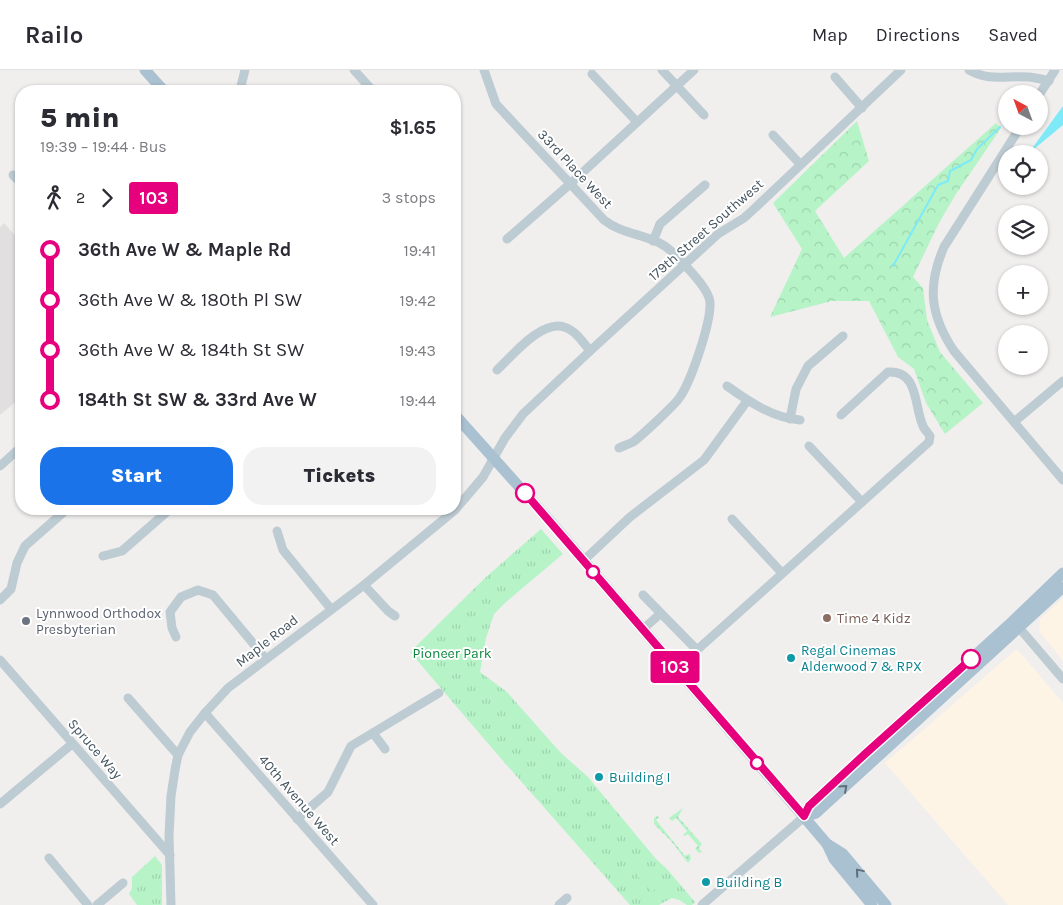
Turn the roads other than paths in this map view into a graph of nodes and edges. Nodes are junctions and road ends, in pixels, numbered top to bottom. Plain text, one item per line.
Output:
1 (146, 70) edge
2 (245, 70) edge
3 (354, 70) edge
4 (484, 70) edge
5 (662, 70) edge
6 (694, 70) edge
7 (901, 70) edge
8 (969, 70) edge
9 (1055, 70) edge
10 (592, 74) dead end
11 (1040, 74) edge
12 (835, 77) dead end
13 (1049, 81) junction
14 (159, 85) edge
15 (241, 85) edge
16 (368, 85) edge
17 (1046, 85) edge
18 (676, 86) junction
19 (862, 108) junction
20 (704, 115) dead end
21 (637, 122) junction
22 (774, 135) dead end
23 (1015, 135) edge
24 (800, 164) junction
25 (570, 184) junction
26 (705, 185) dead end
27 (507, 239) dead end
28 (652, 240) junction
29 (684, 264) junction
30 (843, 336) dead end
31 (590, 351) junction
32 (497, 370) dead end
33 (1063, 381) edge
34 (727, 386) dead end
35 (747, 401) junction
36 (841, 415) dead end
37 (790, 419) junction
38 (800, 420) dead end
39 (1014, 422) junction
40 (461, 423) edge
41 (809, 446) dead end
42 (619, 448) dead end
43 (15, 452) edge
44 (493, 458) junction
45 (0, 466) edge
46 (1063, 480) edge
47 (862, 502) junction
48 (461, 503) edge
49 (59, 515) edge
50 (163, 515) edge
51 (448, 515) edge
52 (732, 519) dead end
53 (277, 531) dead end
54 (102, 556) dead end
55 (583, 560) junction
56 (1063, 573) edge
57 (782, 574) junction
58 (364, 584) junction
59 (1063, 587) edge
60 (643, 595) dead end
61 (0, 600) edge
62 (331, 609) junction
63 (660, 614) junction
64 (395, 616) dead end
65 (1016, 624) junction
66 (643, 629) junction
67 (174, 632) dead end
68 (266, 659) junction
69 (0, 660) edge
70 (1063, 679) edge
71 (948, 692) junction
72 (439, 693) dead end
73 (128, 698) dead end
74 (205, 713) junction
75 (895, 728) junction
76 (373, 733) junction
77 (72, 744) junction
78 (384, 749) dead end
79 (178, 755) junction
80 (872, 763) junction
81 (0, 804) edge
82 (804, 816) junction
83 (297, 819) junction
84 (827, 844) junction
85 (170, 855) junction
86 (49, 858) dead end
87 (123, 883) dead end
88 (567, 898) dead end
89 (88, 905) edge
90 (97, 905) edge
91 (171, 905) edge
92 (373, 905) edge
93 (559, 905) edge
94 (702, 905) edge
95 (872, 905) edge
96 (886, 905) edge

1 - 14 main road
2 - 15 street
3 - 16 street
4 - 25 street, 33rd Place West
5 - 18 street
6 - 18 street
7 - 19 street, 179th Street Southwest
8 - 11 street
9 - 13 street
10 - 21 street
11 - 13 street
12 - 19 street
13 - 17 street
18 - 20 street
18 - 21 street
19 - 24 street, 179th Street Southwest
21 - 25 street
22 - 24 street
23 - 39 street
24 - 29 street, 179th Street Southwest
25 - 27 street
25 - 28 street, 33rd Place West
26 - 28 street
28 - 29 street, 33rd Place West
29 - 31 street, 179th Street Southwest
29 - 42 street, 33rd Place West
30 - 37 street
31 - 32 street
31 - 44 street, 179th Street Southwest
33 - 39 street
34 - 35 street
35 - 37 street
35 - 55 street
36 - 47 street
37 - 38 street
39 - 46 street
40 - 44 main road
41 - 47 street
43 - 45 street
44 - 48 street, Maple Road
44 - 55 main road
47 - 57 street
49 - 61 street
50 - 54 street
51 - 58 street, Maple Road
52 - 57 street
53 - 62 street
55 - 66 main road
56 - 65 main road
57 - 63 street
58 - 62 street, Maple Road
58 - 64 street
59 - 65 main road
60 - 63 street
62 - 68 street, Maple Road
63 - 66 street
65 - 70 street
65 - 71 main road
65 - 75 main road
66 - 82 main road
67 - 68 street
68 - 74 street, Maple Road
69 - 77 street, Spruce Way
71 - 75 main road
71 - 80 main road
72 - 76 street
73 - 79 street
74 - 79 street, Maple Road
74 - 83 street, 40th Avenue West
75 - 80 main road
75 - 82 main road
76 - 78 street
76 - 83 street
77 - 81 street
77 - 85 street, Spruce Way
79 - 85 street, Maple Road
82 -> 80 main road
82 - 84 main road
82 - 94 street
83 - 92 street, 40th Avenue West
84 - 95 main road
96 -> 84 main road
85 - 91 street, Maple Road
86 - 89 street
87 - 90 street
88 - 93 street

